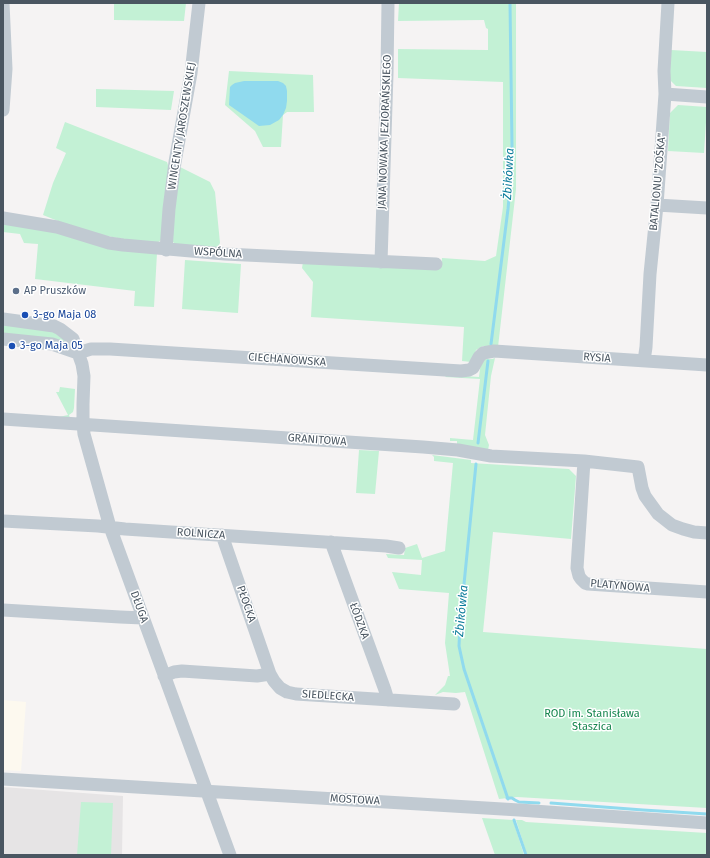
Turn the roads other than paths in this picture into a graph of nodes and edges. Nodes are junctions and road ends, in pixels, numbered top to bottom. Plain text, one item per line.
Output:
1 (3, 3) edge
2 (199, 3) edge
3 (388, 3) edge
4 (668, 3) edge
5 (665, 94) junction
6 (707, 97) edge
7 (3, 110) edge
8 (656, 205) junction
9 (707, 208) edge
10 (3, 218) edge
11 (166, 250) junction
12 (381, 262) junction
13 (436, 264) dead end
14 (3, 319) edge
15 (3, 339) edge
16 (487, 351) joint
17 (78, 353) junction
18 (644, 361) junction
19 (707, 365) edge
20 (3, 420) edge
21 (83, 424) junction
22 (584, 462) junction
23 (3, 521) edge
24 (110, 527) junction
25 (707, 533) edge
26 (222, 535) junction
27 (331, 542) junction
28 (399, 548) dead end
29 (707, 592) edge
30 (3, 610) edge
31 (142, 618) junction
32 (270, 674) junction
33 (164, 676) junction
34 (388, 700) junction
35 (454, 704) dead end
36 (3, 779) edge
37 (206, 792) junction
38 (707, 823) edge
39 (230, 855) edge

1 - 7 street
2 - 11 street, WINCENTY JAROSZEWSKIEJ
3 - 12 street, JANA NOWAKA JEZIORAŃSKIEGO
4 - 5 street, BATALIONU "ZOŚKA"
5 - 6 street
5 - 8 street, BATALIONU "ZOŚKA"
8 - 9 street
8 - 18 street, BATALIONU "ZOŚKA"
10 - 11 street, WSPÓLNA
11 - 12 street, WSPÓLNA
12 - 13 street, WSPÓLNA
14 - 17 street
15 - 17 street
16 - 17 street, CIECHANOWSKA
16 - 18 street, RYSIA
17 - 21 street, DŁUGA
18 - 19 street, RYSIA
20 - 21 street, GRANITOWA
21 - 22 street, GRANITOWA
21 - 24 street, DŁUGA
22 - 25 street, GRANITOWA
22 - 29 street, PLATYNOWA
23 - 24 street, ROLNICZA
24 - 26 street, ROLNICZA
24 - 31 street, DŁUGA
26 - 27 street, ROLNICZA
26 - 32 street, PŁOCKA
27 - 28 street, ROLNICZA
27 - 34 street, ŁÓDZKA
30 - 31 street
31 - 33 street, DŁUGA
32 - 33 street
32 - 34 street, SIEDLECKA
33 - 37 street, DŁUGA
34 - 35 street, SIEDLECKA
36 - 37 street, MOSTOWA
37 - 38 street, MOSTOWA
37 - 39 street, DŁUGA

